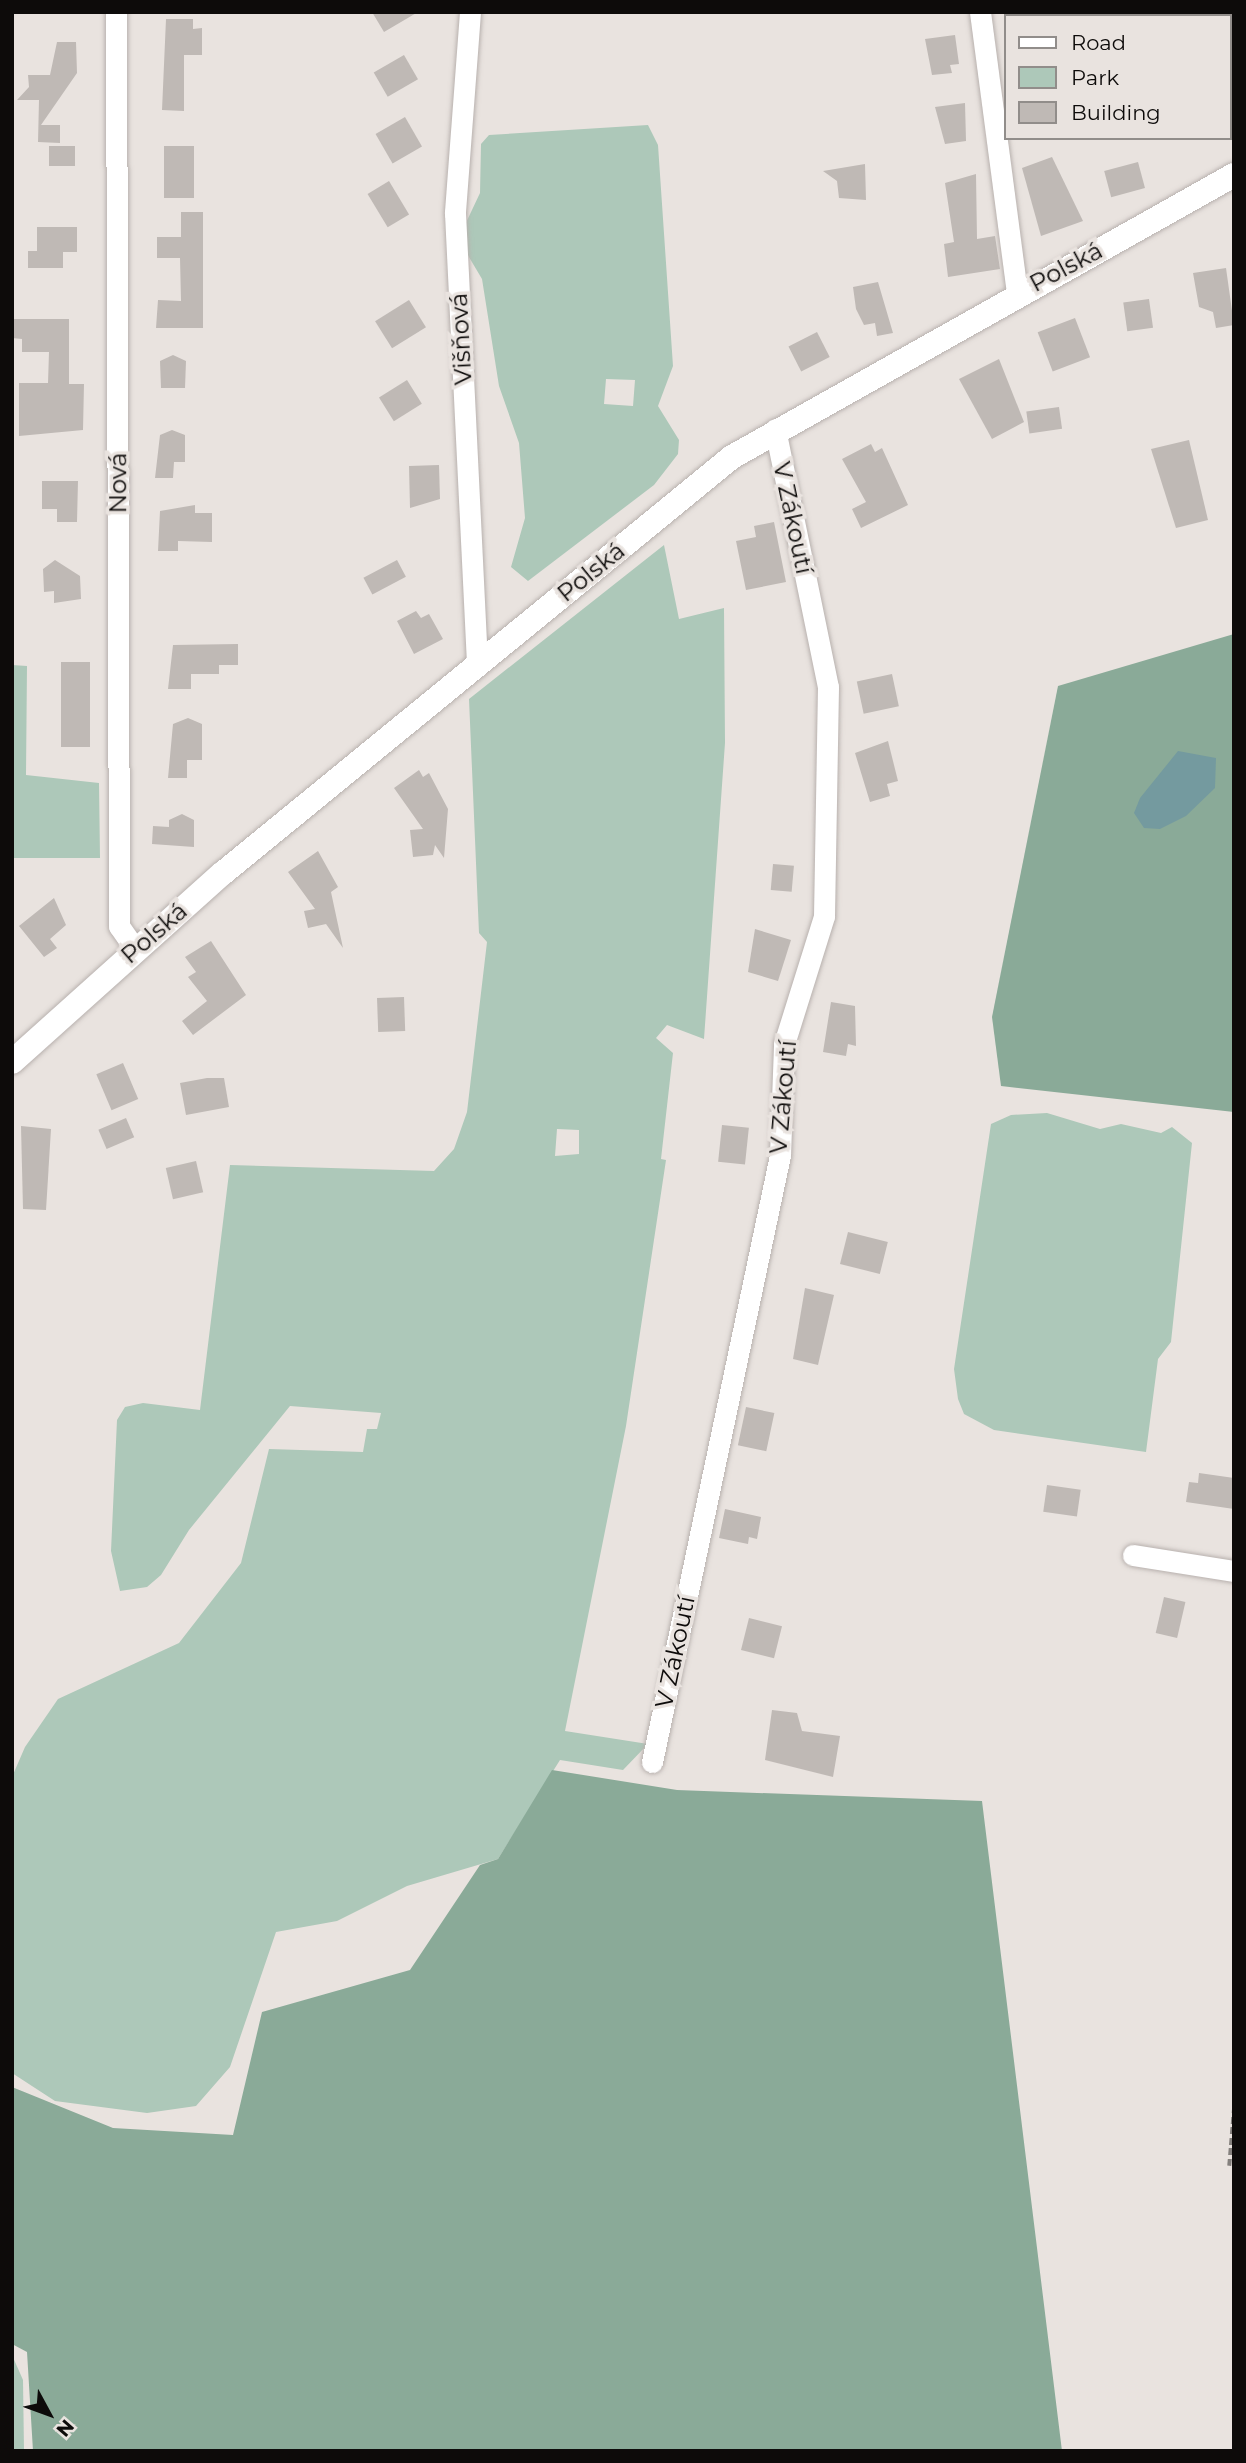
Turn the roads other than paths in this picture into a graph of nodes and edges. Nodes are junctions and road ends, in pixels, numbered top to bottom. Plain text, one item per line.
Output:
1 (116, 12) edge
2 (470, 12) edge
3 (980, 12) edge
4 (1234, 175) edge
5 (1017, 294) junction
6 (775, 429) junction
7 (477, 666) junction
8 (135, 949) junction
9 (12, 1062) edge
10 (1133, 1555) dead end
11 (1234, 1571) edge
12 (652, 1762) dead end

1 - 8 street, Nová
2 - 7 street, Višňová
3 - 5 street
4 - 5 street, Polská
5 - 6 street, Polská
6 - 7 street, Polská
6 - 12 street, V Zákoutí
7 - 8 street, Polská
8 - 9 street, Polská
10 - 11 street

